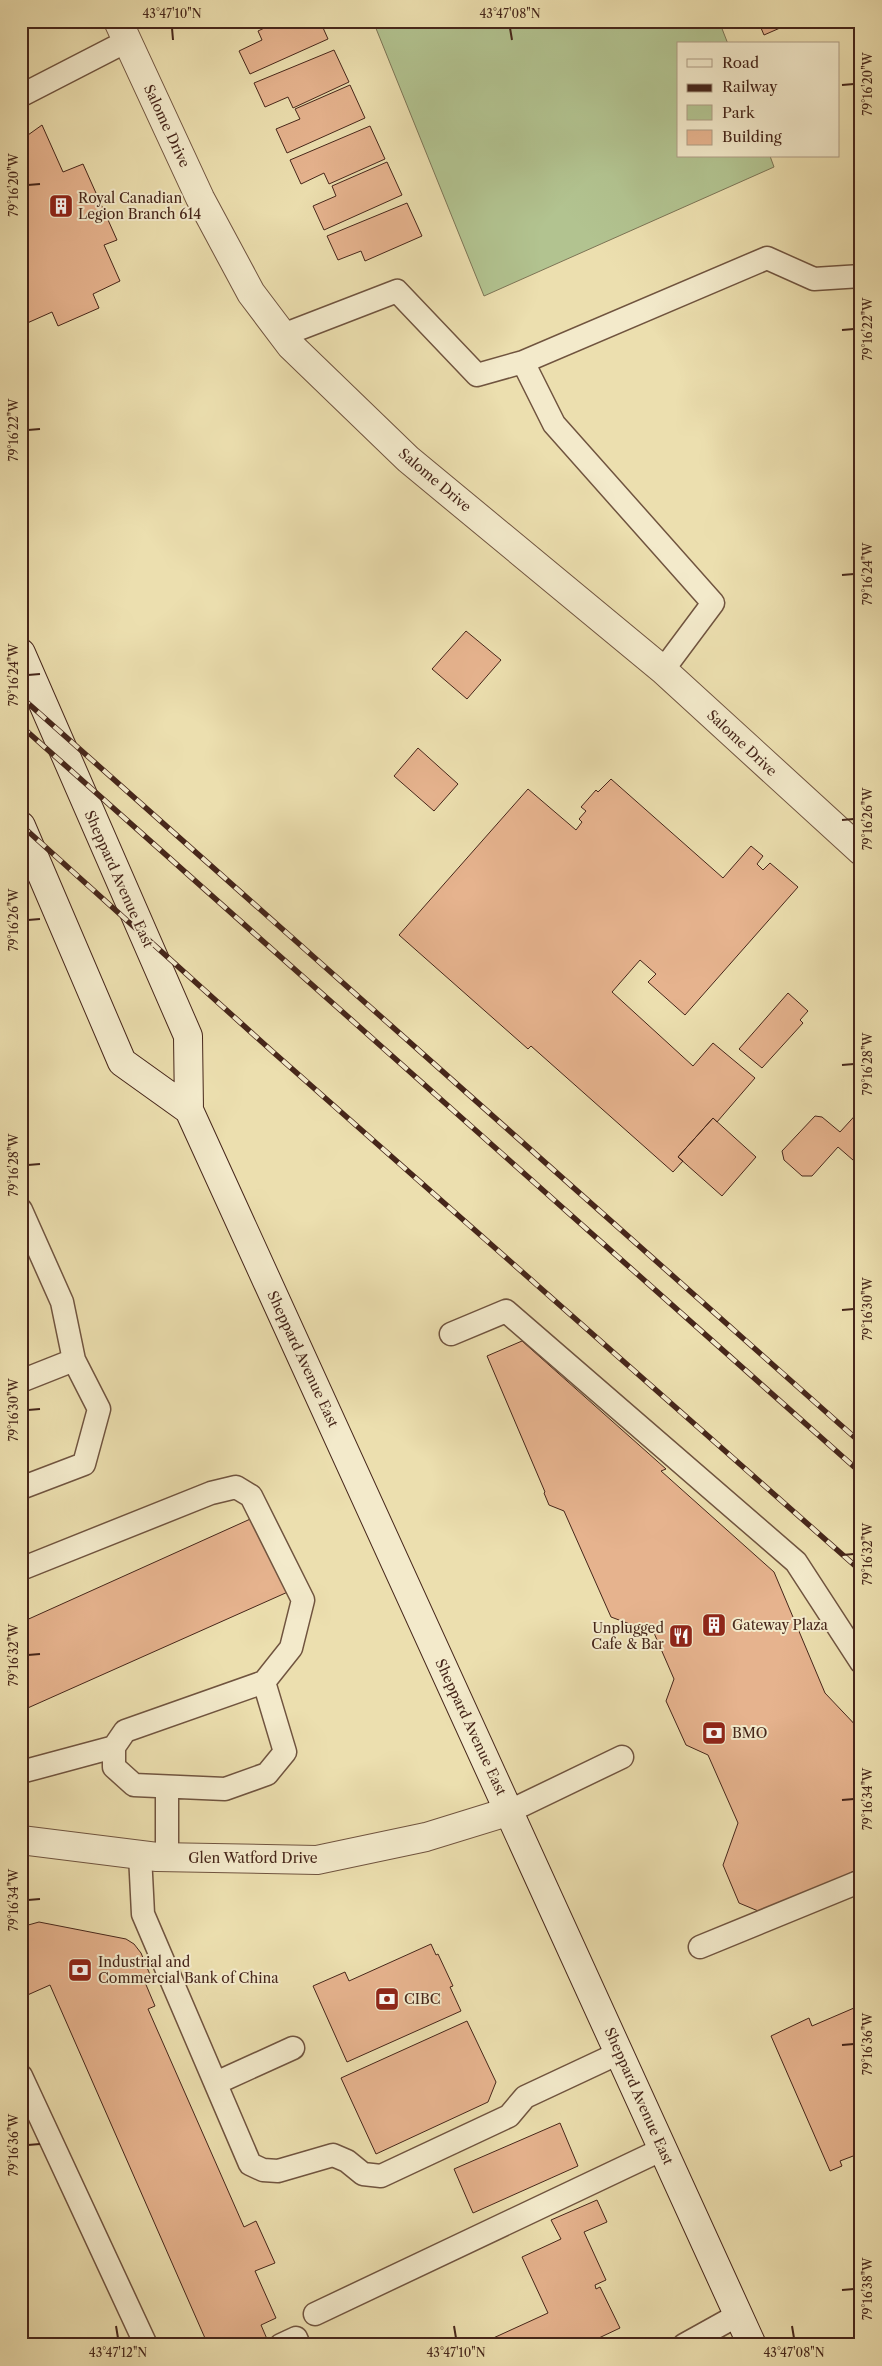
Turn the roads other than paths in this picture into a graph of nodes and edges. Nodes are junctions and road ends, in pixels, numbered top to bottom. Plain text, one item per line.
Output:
1 (123, 31) edge
2 (22, 95) edge
3 (861, 276) edge
4 (283, 335) junction
5 (523, 362) junction
6 (21, 653) edge
7 (663, 670) junction
8 (21, 826) edge
9 (861, 851) edge
10 (189, 1110) junction
11 (21, 1210) edge
12 (451, 1334) dead end
13 (74, 1360) junction
14 (21, 1382) edge
15 (21, 1488) edge
16 (21, 1569) edge
17 (861, 1662) edge
18 (264, 1682) junction
19 (114, 1747) junction
20 (622, 1757) dead end
21 (21, 1772) edge
22 (167, 1787) junction
23 (510, 1811) junction
24 (21, 1840) edge
25 (140, 1855) junction
26 (167, 1857) junction
27 (861, 1881) edge
28 (700, 1947) dead end
29 (294, 2048) dead end
30 (619, 2053) junction
31 (21, 2076) edge
32 (216, 2083) junction
33 (663, 2149) junction
34 (315, 2314) dead end
35 (738, 2314) junction
36 (146, 2345) edge
37 (281, 2345) edge
38 (299, 2345) edge
39 (684, 2345) edge
40 (752, 2345) edge

1 - 2 lane
1 - 4 main road, Salome Drive
3 - 5 lane
4 - 5 lane
4 - 7 main road, Salome Drive
5 - 7 lane
6 - 10 main road, Sheppard Avenue East
7 - 9 main road, Salome Drive
8 - 10 main road, Sheppard Avenue East
10 - 23 main road, Sheppard Avenue East
11 - 13 lane
12 - 17 lane
13 - 14 lane
13 - 15 lane
16 - 18 lane
18 - 19 lane
18 - 22 lane
19 - 21 lane
19 - 22 lane
20 - 23 lane
22 - 26 lane
23 - 26 main road, Glen Watford Drive
23 - 30 main road, Sheppard Avenue East
24 - 25 main road, Glen Watford Drive
25 - 26 main road, Glen Watford Drive
25 - 32 lane
27 - 28 lane
29 - 32 lane
30 - 32 lane
30 - 33 main road, Sheppard Avenue East
31 - 36 lane
33 - 34 lane
33 - 35 main road, Sheppard Avenue East
35 - 39 lane
35 - 40 main road, Sheppard Avenue East
37 - 38 lane

